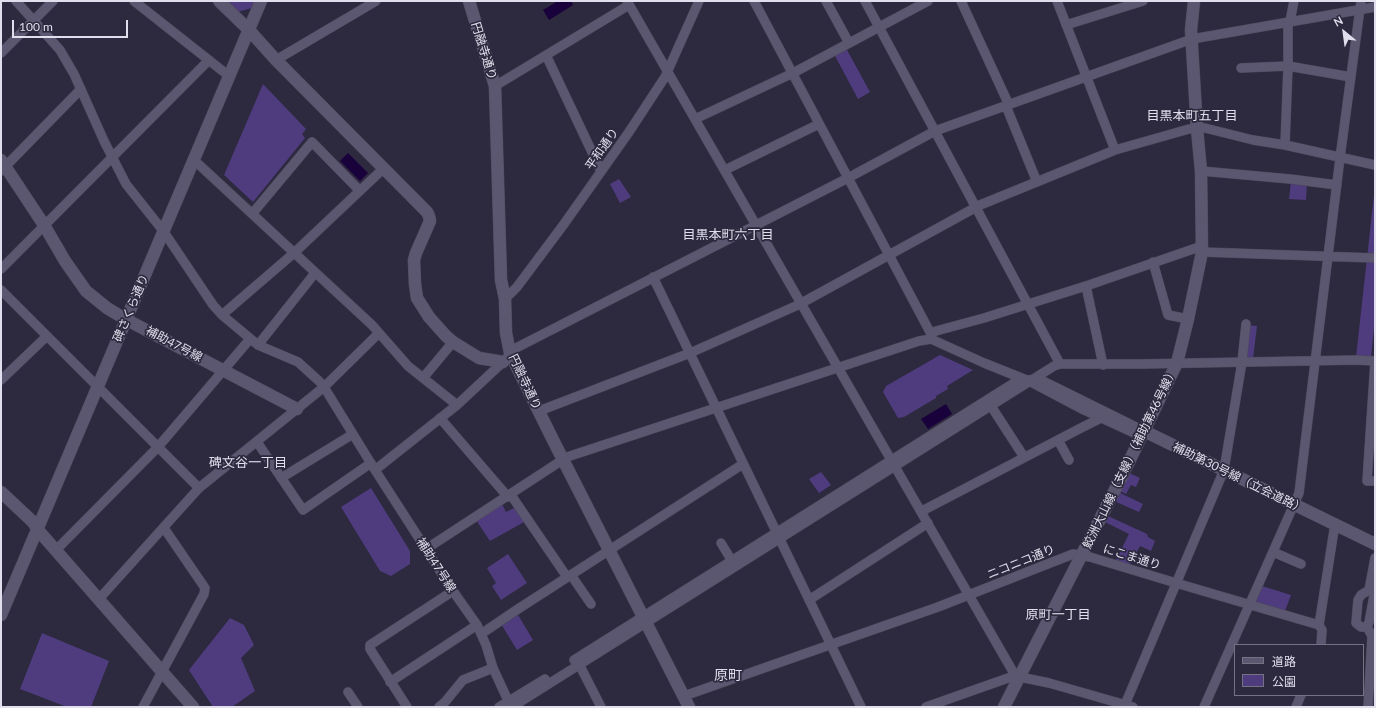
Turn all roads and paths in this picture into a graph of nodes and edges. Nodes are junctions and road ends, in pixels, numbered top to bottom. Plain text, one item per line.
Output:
1 (16, 1) edge
2 (53, 1) edge
3 (134, 1) edge
4 (218, 1) edge
5 (261, 1) edge
6 (376, 1) edge
7 (469, 1) edge
8 (754, 1) edge
9 (826, 1) edge
10 (865, 1) edge
11 (928, 1) edge
12 (961, 1) edge
13 (1057, 1) edge
14 (1143, 1) edge
15 (1194, 1) edge
16 (1294, 1) edge
17 (697, 2) edge
18 (628, 3) edge
19 (1360, 6) edge
20 (1375, 7) edge
21 (34, 20) junction
22 (1289, 21) junction
23 (1066, 25) junction
24 (879, 27) junction
25 (249, 30) junction
26 (1192, 39) junction
27 (849, 43) junction
28 (1, 53) edge
29 (546, 55) junction
30 (209, 60) junction
31 (276, 60) junction
32 (1288, 66) junction
33 (1241, 68) dead end
34 (668, 73) junction
35 (793, 73) junction
36 (229, 76) junction
37 (1087, 77) junction
38 (1351, 77) junction
39 (495, 86) junction
40 (81, 89) junction
41 (1008, 105) junction
42 (695, 119) junction
43 (819, 124) junction
44 (1197, 129) junction
45 (935, 132) junction
46 (1285, 145) junction
47 (1114, 150) junction
48 (113, 158) junction
49 (1340, 158) junction
50 (194, 160) junction
51 (1375, 165) edge
52 (2, 166) edge
53 (384, 168) junction
54 (725, 170) junction
55 (601, 171) junction
56 (1201, 171) junction
57 (848, 178) junction
58 (1037, 182) junction
59 (1337, 185) junction
60 (360, 191) junction
61 (976, 208) junction
62 (252, 214) junction
63 (756, 225) junction
64 (44, 226) junction
65 (164, 232) junction
66 (1202, 249) junction
67 (294, 253) junction
68 (1245, 253) dead end
69 (1254, 254) junction
70 (889, 255) junction
71 (1328, 256) junction
72 (1375, 258) edge
73 (1153, 262) junction
74 (1, 269) edge
75 (315, 273) junction
76 (653, 277) junction
77 (1086, 286) junction
78 (1, 290) edge
79 (505, 299) junction
80 (801, 303) junction
81 (1028, 305) junction
82 (222, 315) junction
83 (1188, 319) junction
84 (127, 320) junction
85 (1246, 324) dead end
86 (379, 333) junction
87 (47, 336) junction
88 (931, 336) junction
89 (250, 339) junction
90 (453, 342) junction
91 (258, 345) junction
92 (510, 353) junction
93 (690, 353) junction
94 (1315, 361) junction
95 (1375, 361) edge
96 (502, 362) junction
97 (1242, 362) junction
98 (1176, 363) junction
99 (1060, 364) junction
100 (1103, 365) junction
101 (840, 369) junction
102 (224, 370) junction
103 (423, 378) junction
104 (1, 380) edge
105 (1029, 381) junction
106 (98, 386) junction
107 (324, 387) junction
108 (457, 405) junction
109 (991, 406) junction
110 (717, 408) junction
111 (297, 409) junction
112 (539, 411) junction
113 (440, 418) junction
114 (1101, 418) junction
115 (1144, 431) junction
116 (353, 434) junction
117 (1058, 440) junction
118 (257, 442) junction
119 (158, 447) junction
120 (1024, 457) junction
121 (563, 460) junction
122 (1069, 460) dead end
123 (894, 463) junction
124 (743, 464) junction
125 (373, 467) junction
126 (1224, 470) junction
127 (281, 478) junction
128 (1375, 481) edge
129 (199, 488) junction
130 (1, 492) edge
131 (509, 496) junction
132 (1294, 504) junction
133 (922, 511) junction
134 (928, 522) junction
135 (1334, 524) junction
136 (164, 528) junction
137 (38, 530) junction
138 (778, 536) junction
139 (721, 543) dead end
140 (1375, 544) edge
141 (426, 549) junction
142 (56, 550) junction
143 (609, 550) junction
144 (1273, 552) junction
145 (1082, 555) junction
146 (1375, 558) edge
147 (732, 561) junction
148 (1301, 564) dead end
149 (569, 576) junction
150 (1176, 583) junction
151 (1375, 590) edge
152 (453, 591) junction
153 (970, 595) junction
154 (99, 599) junction
155 (810, 600) junction
156 (591, 604) dead end
157 (1250, 604) junction
158 (1, 615) edge
159 (644, 620) junction
160 (1319, 624) junction
161 (477, 625) junction
162 (1367, 627) junction
163 (481, 634) junction
164 (1321, 644) edge
165 (831, 645) junction
166 (578, 661) junction
167 (492, 668) junction
168 (162, 671) junction
169 (1018, 677) junction
170 (390, 682) junction
171 (348, 692) dead end
172 (1301, 696) edge
173 (686, 702) edge
174 (511, 705) edge
175 (1127, 706) edge
176 (143, 707) edge
177 (193, 707) edge
178 (358, 707) edge
179 (407, 707) edge
180 (439, 707) edge
181 (499, 707) edge
182 (601, 707) edge
183 (861, 707) edge
184 (926, 707) edge
185 (1004, 707) edge
186 (1204, 707) edge
187 (1296, 707) edge
188 (1368, 707) edge

1 - 21 street, 補助47号線
2 - 21 street
3 - 30 street
4 - 25 street
5 - 25 street, 碑さくら通り
6 - 31 street
7 - 39 street, 円融寺通り
8 - 35 street
9 - 27 street
10 - 24 street
11 - 24 street
12 - 41 street
13 - 23 street
14 - 23 street
15 - 26 street, 鮫洲大山線（支線）（補助第46号線）
16 - 22 street
17 - 34 street, 平和通り
18 - 29 street
18 - 34 street
19 - 20 street
19 - 22 street
19 - 38 street
21 - 28 street
21 - 40 street, 補助47号線
22 - 26 street
22 - 32 street
23 - 37 street
24 - 27 street
24 - 45 street
25 - 31 street
25 - 36 street, 碑さくら通り
26 - 37 street
26 - 44 street, 鮫洲大山線（支線）（補助第46号線）
27 - 35 street
29 - 39 street
29 - 55 street
30 - 36 street
30 - 48 street
31 - 53 street
32 - 33 street
32 - 38 street
32 - 46 street
34 - 42 street
34 - 55 street, 平和通り
35 - 42 street
35 - 43 street
36 - 50 street, 碑さくら通り
37 - 41 street
37 - 47 street
38 - 49 street
39 - 79 street, 円融寺通り
40 - 48 street, 補助47号線
40 - 52 street
41 - 45 street
41 - 58 street
42 - 54 street
43 - 54 street
43 - 57 street
44 - 46 street
44 - 47 street
44 - 56 street, 鮫洲大山線（支線）（補助第46号線）
45 - 57 street
45 - 61 street
46 - 49 street
47 - 58 street
48 - 64 street
48 - 65 street, 補助47号線
49 - 51 street
49 - 59 street
50 - 62 street
50 - 65 street, 碑さくら通り
52 - 64 street, 補助47号線
53 - 60 street
53 - 90 street
54 - 63 street
55 - 79 street, 平和通り
56 - 59 street
56 - 66 street, 鮫洲大山線（支線）（補助第46号線）
57 - 63 street
57 - 70 street
58 - 61 street
59 - 71 street
60 - 62 street
60 - 67 street
61 - 70 street
61 - 81 street
62 - 67 street
63 - 76 street
63 - 80 street
64 - 74 street
64 - 84 street, 補助47号線
65 - 82 street, 補助47号線
65 - 84 street, 碑さくら通り
66 - 69 street
66 - 73 street
66 - 83 street, 鮫洲大山線（支線）（補助第46号線）
67 - 75 street
67 - 82 street
68 - 69 street
69 - 71 street
70 - 80 street
70 - 88 street
71 - 72 street
71 - 94 street
73 - 77 street
73 - 83 street
75 - 86 street
75 - 91 street
76 - 92 street
76 - 93 street
77 - 81 street
77 - 100 street
78 - 87 street
79 - 92 street, 円融寺通り
80 - 93 street
80 - 101 street
81 - 88 street
81 - 99 street
82 - 89 street, 補助47号線
83 - 98 street, 鮫洲大山線（支線）（補助第46号線）
84 - 102 street, 補助47号線
84 - 106 street, 碑さくら通り
85 - 97 street
86 - 103 street
86 - 107 street
87 - 104 street
87 - 106 street
88 - 101 street
88 - 105 street
89 - 91 street, 補助47号線
89 - 102 street
90 - 96 street
90 - 103 street
91 - 107 street, 補助47号線
92 - 96 street
92 - 112 street, 円融寺通り
93 - 110 street
93 - 112 street
94 - 95 street
94 - 97 street
94 - 132 street
95 - 128 street
96 - 108 street
97 - 98 street
97 - 126 street
98 - 100 street
98 - 115 street, 鮫洲大山線（支線）（補助第46号線）
99 - 100 street
99 - 105 street
101 - 110 street
101 - 123 street
102 - 111 street, 補助47号線
102 - 119 street
103 - 108 street
105 - 109 street
105 - 114 street
105 - 115 street
105 - 123 street
106 - 119 street
106 - 137 street, 碑さくら通り
107 - 111 street
107 - 116 street, 補助47号線
108 - 113 street
109 - 120 street
109 - 123 street
110 - 121 street
110 - 124 street
111 - 118 street
112 - 121 street, 円融寺通り
113 - 125 street
113 - 131 street
114 - 115 street
114 - 117 street
115 - 126 street, 補助第30号線（立会道路）
115 - 145 street, 鮫洲大山線（支線）（補助第46号線）
116 - 125 street, 補助47号線
116 - 127 street
117 - 120 street
117 - 122 street
118 - 127 street
118 - 129 street
119 - 129 street
119 - 142 street
120 - 133 street
121 - 131 street
121 - 143 street, 円融寺通り
123 - 133 street
123 - 138 street
124 - 138 street
124 - 143 street
125 - 127 street
125 - 141 street, 補助47号線
126 - 132 street, 補助第30号線（立会道路）
126 - 150 street
129 - 136 street
130 - 137 street
131 - 141 street
131 - 149 street
132 - 135 street, 補助第30号線（立会道路）
132 - 144 street
133 - 134 street
134 - 153 street
134 - 155 street
135 - 140 street, 補助第30号線（立会道路）
135 - 160 street
136 - 154 street
136 - 168 street
137 - 142 street
137 - 158 street, 碑さくら通り
138 - 147 street
138 - 155 street
138 - 159 street
139 - 147 street
141 - 152 street, 補助47号線
142 - 154 street
143 - 149 street
143 - 159 street, 円融寺通り
144 - 148 street
144 - 157 street
145 - 150 street, にこま通り
145 - 153 street, ニコニコ通り
145 - 169 street, 鮫洲大山線（支線）（補助第46号線）
146 - 162 street
147 - 159 street
149 - 156 street
149 - 163 street
150 - 157 street, にこま通り
150 - 175 street
151 - 162 street
152 - 161 street, 補助47号線
152 - 170 street
153 - 165 street, ニコニコ通り
153 - 169 street
154 - 168 street
155 - 165 street
157 - 160 street, にこま通り
157 - 186 street
159 - 166 street
159 - 173 street, 円融寺通り
160 - 164 street
161 - 163 street, 補助47号線
161 - 170 street
162 - 188 street
163 - 167 street, 補助47号線
165 - 173 street, ニコニコ通り
165 - 183 street
166 - 174 street
166 - 182 street
167 - 174 street, 補助47号線
167 - 180 street
168 - 176 street
168 - 177 street
169 - 175 street
169 - 184 street
169 - 185 street, 鮫洲大山線（支線）（補助第46号線）
170 - 179 street
171 - 178 street
172 - 187 street
174 - 181 street

